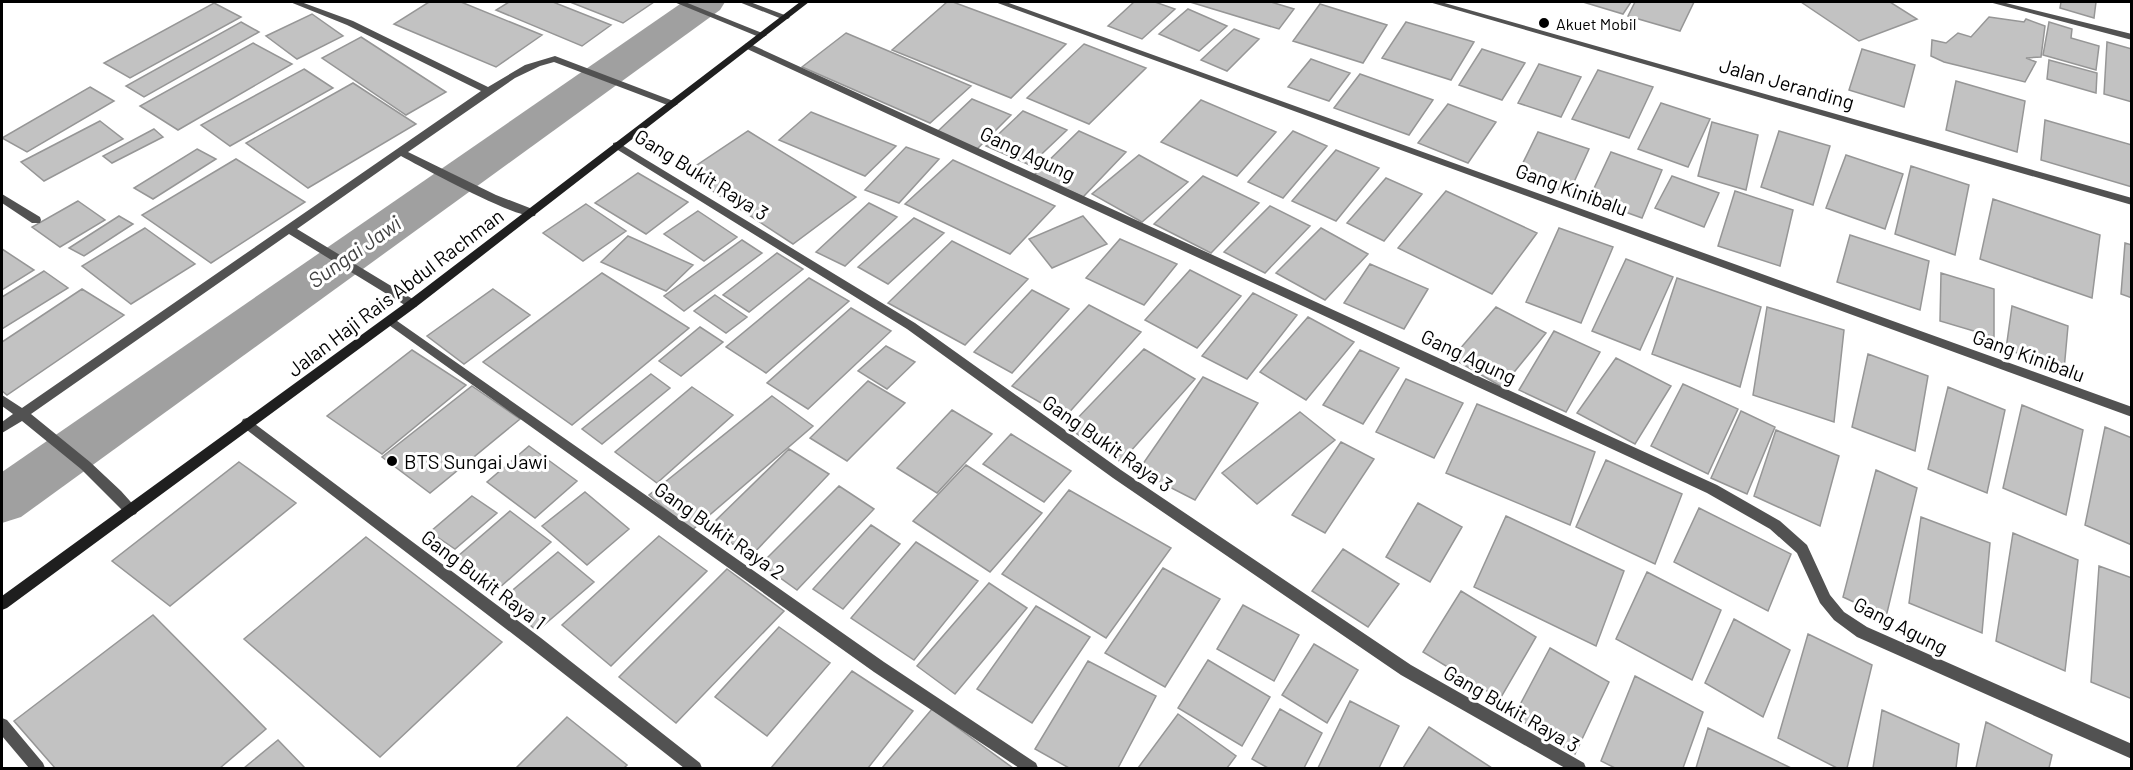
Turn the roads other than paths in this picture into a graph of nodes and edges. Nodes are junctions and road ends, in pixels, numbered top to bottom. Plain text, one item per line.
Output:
1 (294, 2) edge
2 (679, 2) edge
3 (743, 2) edge
4 (805, 2) edge
5 (999, 2) edge
6 (1433, 2) edge
7 (1993, 2) edge
8 (785, 17) junction
9 (762, 35) junction
10 (2132, 37) edge
11 (748, 46) junction
12 (488, 91) junction
13 (673, 104) junction
14 (617, 145) junction
15 (400, 152) junction
16 (2, 198) edge
17 (2132, 202) edge
18 (531, 213) junction
19 (36, 220) dead end
20 (289, 229) junction
21 (412, 304) junction
22 (390, 320) junction
23 (2, 400) edge
24 (2132, 412) edge
25 (21, 414) junction
26 (247, 423) junction
27 (2, 428) edge
28 (131, 510) junction
29 (2, 604) edge
30 (2, 725) edge
31 (2132, 752) edge
32 (38, 768) edge
33 (695, 768) edge
34 (1031, 768) edge
35 (1579, 768) edge

1 - 12 street
2 - 9 street
3 - 8 street
4 - 8 street, Jalan Haji Rais Abdul Rachman
5 - 24 street, Gang Kinibalu
6 - 17 street, Jalan Jeranding
7 - 10 street
8 - 9 street, Jalan Haji Rais Abdul Rachman
9 - 11 street, Jalan Haji Rais Abdul Rachman
11 - 13 street, Jalan Haji Rais Abdul Rachman
11 - 31 street, Gang Agung
12 - 13 street
12 - 15 street
13 - 14 street, Jalan Haji Rais Abdul Rachman
14 - 18 street, Jalan Haji Rais Abdul Rachman
14 - 35 street, Gang Bukit Raya 3
15 - 18 street
15 - 20 street
16 - 19 street
18 - 21 street, Jalan Haji Rais Abdul Rachman
20 - 21 street
20 - 25 street
21 - 22 street, Jalan Haji Rais Abdul Rachman
22 - 26 street, Jalan Haji Rais Abdul Rachman
22 - 34 street, Gang Bukit Raya 2
23 - 25 street
25 - 27 street
25 - 28 street
26 - 28 street, Jalan Haji Rais Abdul Rachman
26 - 33 street, Gang Bukit Raya 1
28 - 29 street, Jalan Haji Rais Abdul Rachman
30 - 32 street

